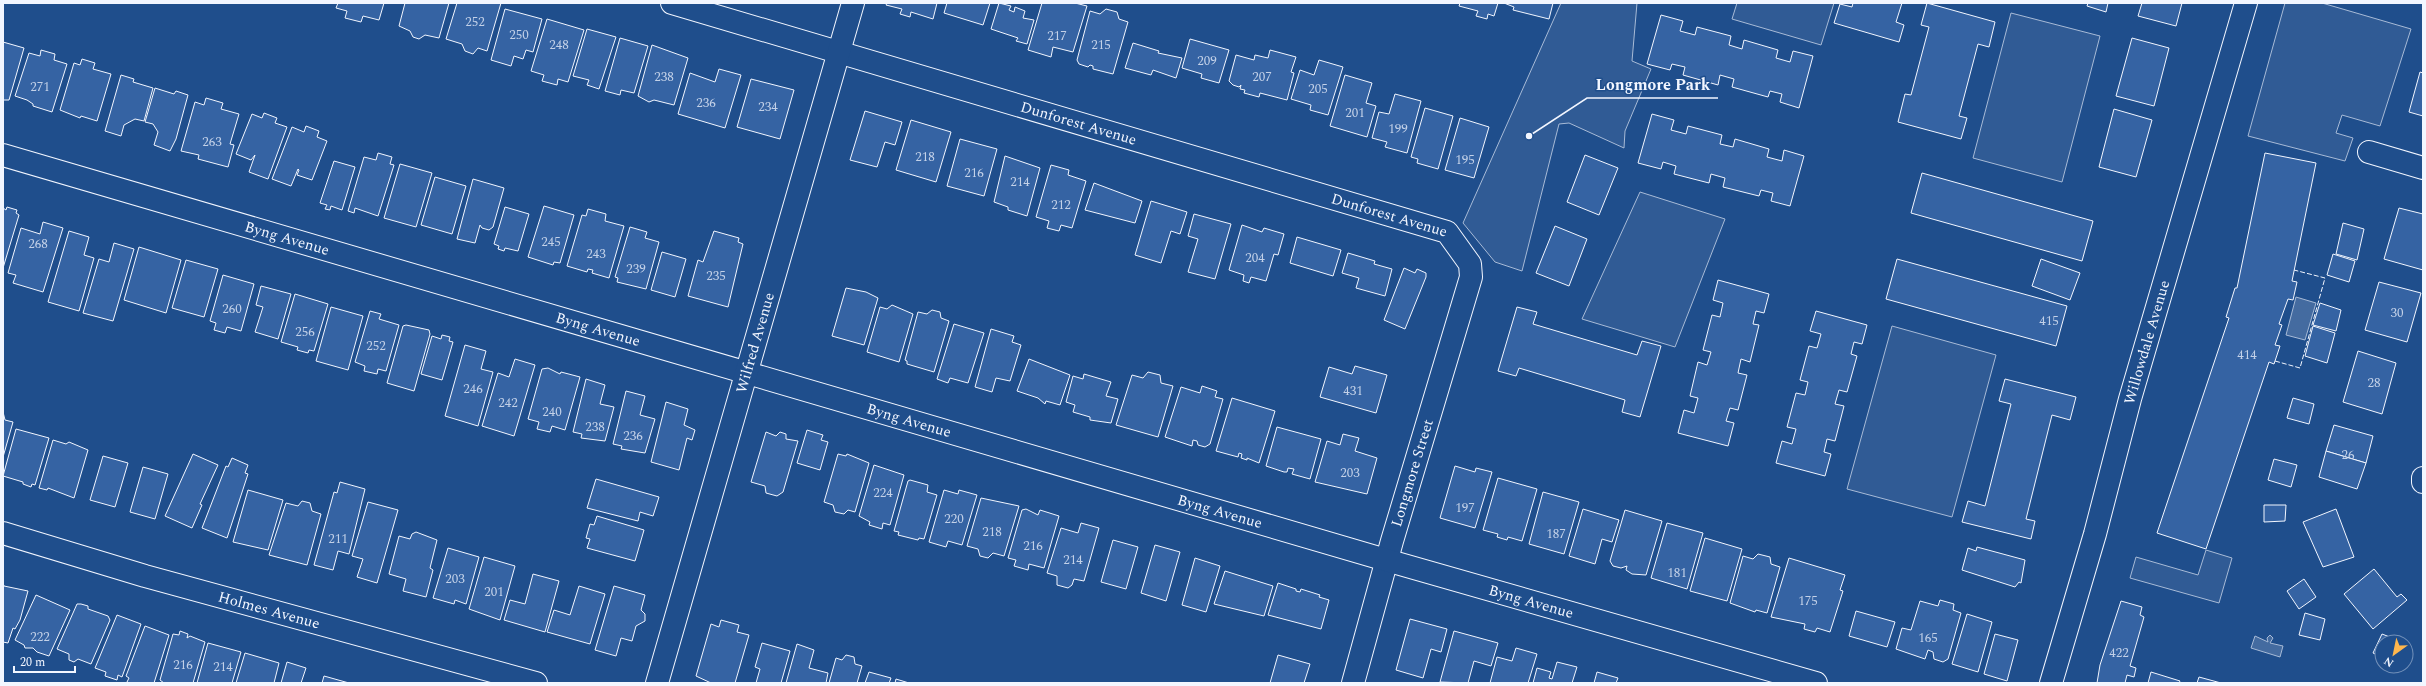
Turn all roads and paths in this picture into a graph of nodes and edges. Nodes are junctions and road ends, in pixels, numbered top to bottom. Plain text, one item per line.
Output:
1 (672, 3) edge
2 (853, 3) edge
3 (2246, 3) edge
4 (840, 52) junction
5 (2369, 152) dead end
6 (3, 155) edge
7 (2423, 168) edge
8 (1470, 264) joint
9 (746, 374) junction
10 (2423, 478) edge
11 (2423, 482) edge
12 (3, 533) edge
13 (1386, 560) junction
14 (536, 683) edge
15 (657, 683) edge
16 (1353, 683) edge
17 (1816, 683) edge
18 (2051, 683) edge

1 - 4 street, Dunforest Avenue
2 - 4 street, Wilfred Avenue
3 - 18 street, Willowdale Avenue
4 - 8 street, Dunforest Avenue
4 - 9 street, Wilfred Avenue
5 - 7 street
6 - 9 street, Byng Avenue
8 - 13 street, Longmore Street
9 - 13 street, Byng Avenue
9 - 15 street, Wilfred Avenue
10 - 11 street
12 - 14 street, Holmes Avenue
13 - 16 street, Longmore Street
13 - 17 street, Byng Avenue

